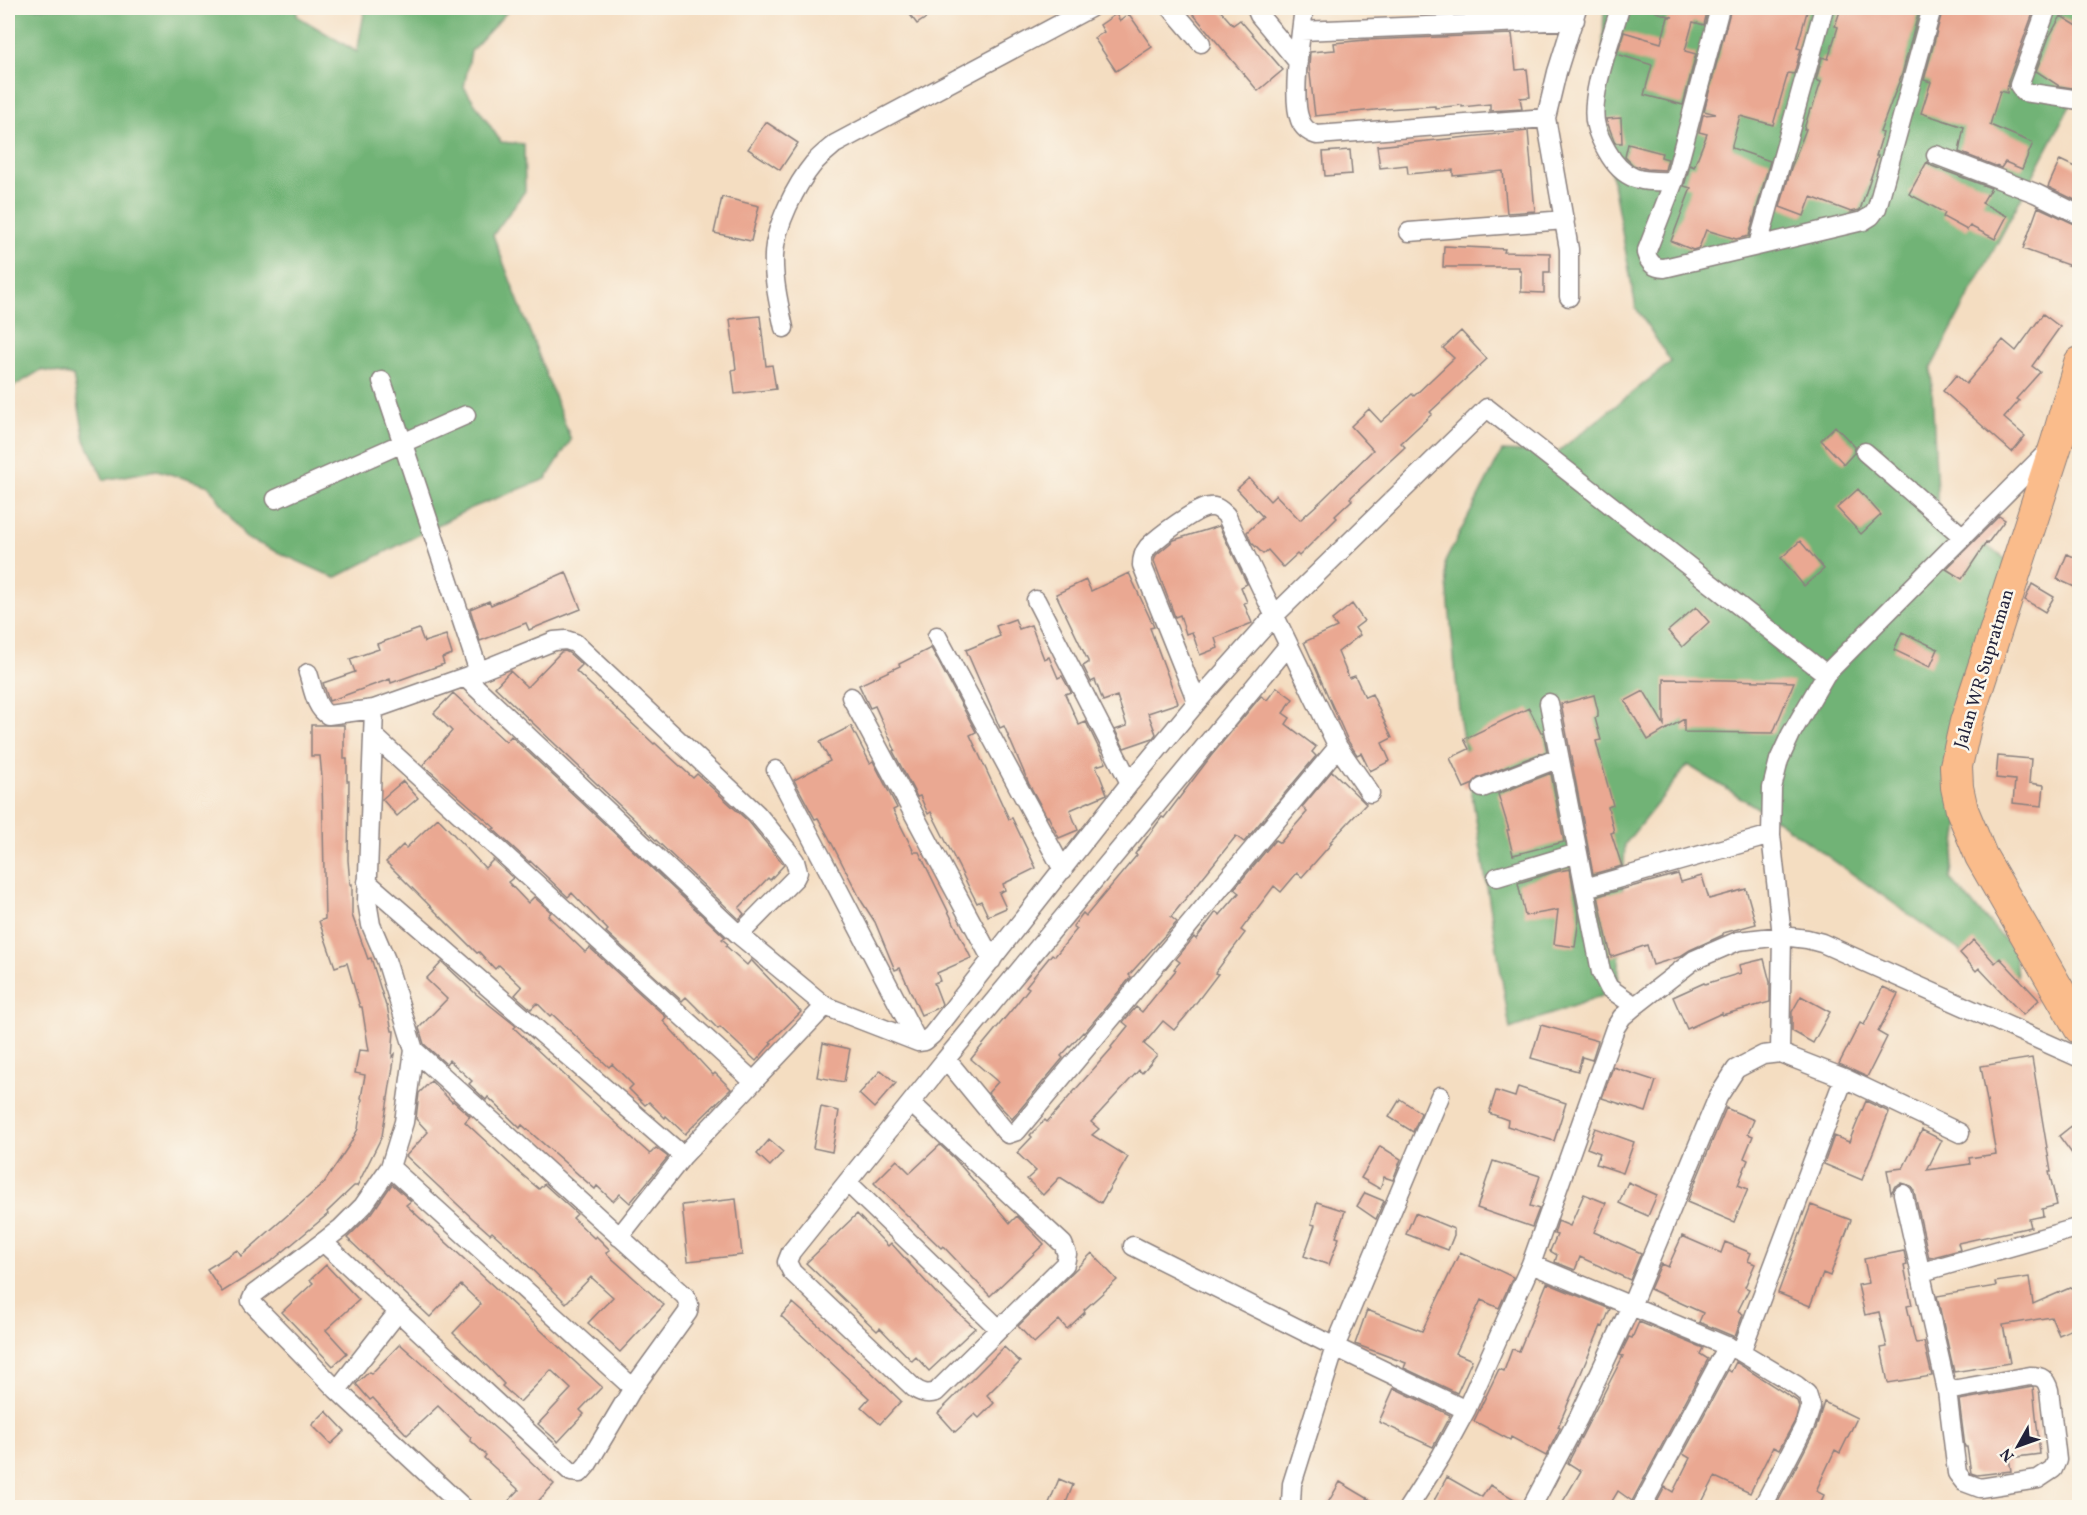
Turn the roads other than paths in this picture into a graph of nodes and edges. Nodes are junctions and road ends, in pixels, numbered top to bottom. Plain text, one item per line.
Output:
1 (1090, 8) edge
2 (1171, 8) edge
3 (1256, 8) edge
4 (1304, 8) edge
5 (1620, 8) edge
6 (1720, 8) edge
7 (1824, 8) edge
8 (1932, 8) edge
9 (2047, 8) edge
10 (1576, 14) edge
11 (1301, 31) junction
12 (1201, 43) dead end
13 (1298, 62) junction
14 (2079, 100) edge
15 (1546, 118) junction
16 (1936, 155) dead end
17 (1674, 181) junction
18 (2079, 215) edge
19 (1565, 220) junction
20 (1409, 232) dead end
21 (1758, 245) junction
22 (1569, 297) dead end
23 (784, 328) dead end
24 (2079, 363) edge
25 (382, 381) dead end
26 (466, 414) dead end
27 (402, 442) junction
28 (2057, 442) junction
29 (1864, 452) dead end
30 (276, 499) dead end
31 (1962, 536) junction
32 (1036, 600) dead end
33 (1282, 632) junction
34 (937, 636) dead end
35 (308, 673) dead end
36 (472, 674) junction
37 (1826, 674) junction
38 (851, 697) dead end
39 (1197, 702) junction
40 (1550, 703) dead end
41 (374, 709) junction
42 (374, 736) junction
43 (1338, 747) junction
44 (1558, 758) junction
45 (776, 770) dead end
46 (1130, 783) junction
47 (1482, 788) dead end
48 (1370, 793) dead end
49 (1771, 835) junction
50 (1578, 853) junction
51 (1063, 870) junction
52 (1497, 877) dead end
53 (367, 882) junction
54 (1585, 888) junction
55 (739, 935) junction
56 (1782, 936) junction
57 (992, 960) junction
58 (825, 1005) junction
59 (1635, 1006) junction
60 (2079, 1028) edge
61 (918, 1042) junction
62 (414, 1050) junction
63 (1780, 1053) junction
64 (2079, 1058) edge
65 (946, 1059) junction
66 (1844, 1078) junction
67 (753, 1081) junction
68 (1440, 1096) dead end
69 (910, 1103) junction
70 (1960, 1133) dead end
71 (683, 1156) junction
72 (390, 1167) junction
73 (847, 1182) junction
74 (1903, 1194) dead end
75 (2079, 1227) edge
76 (619, 1237) junction
77 (323, 1242) junction
78 (1133, 1246) dead end
79 (1531, 1264) junction
80 (1922, 1272) junction
81 (1631, 1306) junction
82 (398, 1312) junction
83 (999, 1329) junction
84 (1335, 1347) junction
85 (1735, 1349) junction
86 (633, 1388) junction
87 (337, 1390) junction
88 (1947, 1391) junction
89 (1466, 1410) junction
90 (464, 1508) edge
91 (1293, 1508) edge
92 (1408, 1508) edge
93 (1531, 1508) edge
94 (1641, 1508) edge
95 (1762, 1508) edge

1 - 23 street
2 - 12 street
3 - 13 street
4 - 11 street
5 - 17 street
6 - 17 street
7 - 21 street
8 - 21 street
9 - 14 street
10 - 11 street
10 - 15 street
11 - 13 street
13 - 15 street
15 - 19 street
16 - 18 street
17 - 21 street
19 - 20 street
19 - 22 street
24 - 28 highway, Jalan WR Supratman
25 - 27 street
26 - 27 street
27 - 30 street
27 - 36 street
28 - 31 street
28 - 60 highway, Jalan WR Supratman
29 - 31 street
31 - 37 street
32 - 46 street
33 - 37 street
33 - 39 street
33 - 39 street
33 - 43 street
33 - 65 street
34 - 51 street
35 - 41 street
36 - 41 street
36 - 55 street
36 - 55 street
37 - 49 street
38 - 57 street
39 - 46 street
40 - 44 street
41 - 42 street
42 - 53 street
42 - 67 street
43 - 48 street
43 - 65 street
44 - 47 street
44 - 50 street
45 - 61 street
46 - 51 street
49 - 54 street
49 - 56 street
50 - 52 street
50 - 54 street
51 - 57 street
53 - 62 street
53 - 71 street
54 - 59 street
55 - 58 street
56 - 59 street
56 - 63 street
56 - 64 street
57 - 61 street
58 - 61 street
58 - 67 street
59 - 79 street
62 - 72 street
62 - 76 street
63 - 66 street
63 - 81 street
65 - 69 street
66 - 70 street
66 - 85 street
67 - 71 street
68 - 84 street
69 - 73 street
69 - 83 street
71 - 76 street
72 - 77 street
72 - 86 street
73 - 83 street
73 - 83 street
74 - 80 street
75 - 80 street
76 - 86 street
77 - 82 street
77 - 87 street
78 - 84 street
79 - 81 street
79 - 89 street
80 - 88 street
81 - 85 street
81 - 93 street
82 - 86 street
82 - 87 street
84 - 89 street
84 - 91 street
85 - 94 street
85 - 95 street
87 - 90 street
88 - 88 street
89 - 92 street

